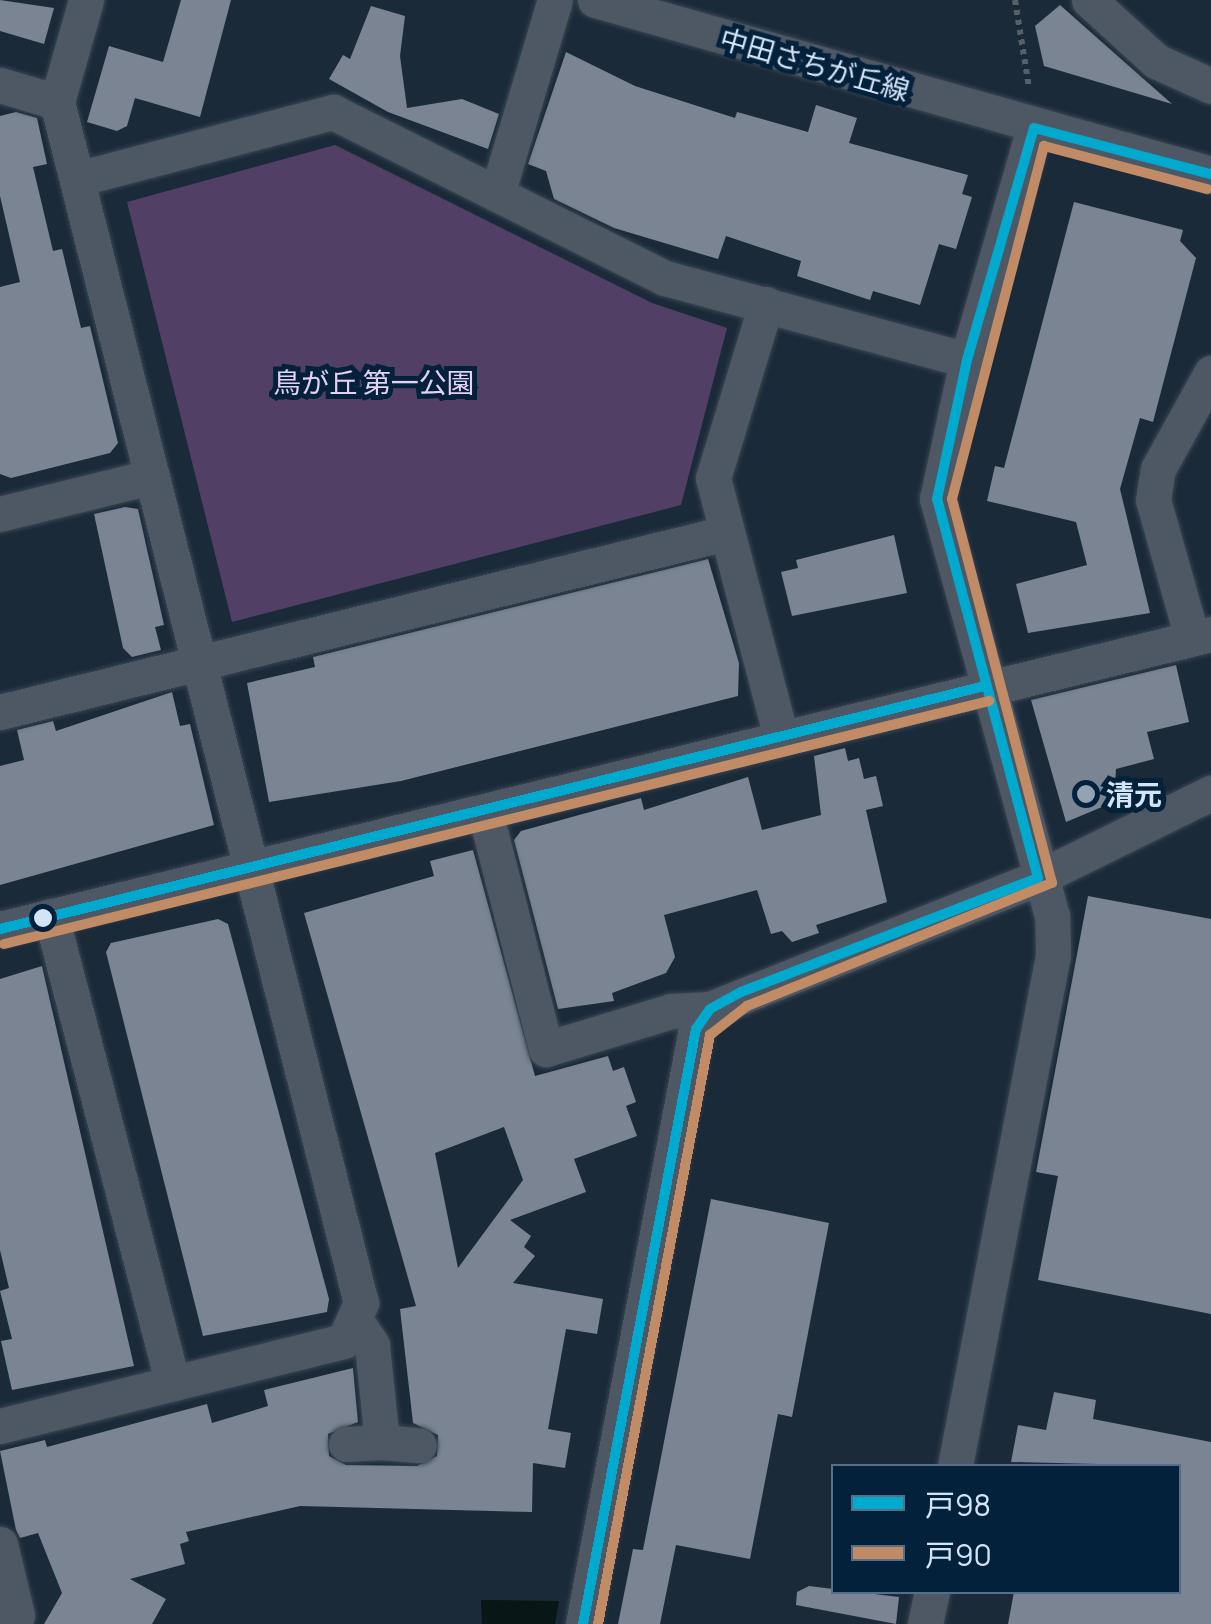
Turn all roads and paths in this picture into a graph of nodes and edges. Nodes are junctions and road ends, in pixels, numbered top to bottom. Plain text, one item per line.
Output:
1 (86, 0) edge
2 (555, 0) edge
3 (595, 0) edge
4 (1015, 0) edge
5 (1089, 0) edge
6 (0, 85) edge
7 (1211, 86) edge
8 (56, 102) junction
9 (1034, 128) junction
10 (1211, 174) edge
11 (77, 178) junction
12 (497, 194) junction
13 (766, 304) junction
14 (967, 360) junction
15 (1208, 391) edge
16 (151, 477) junction
17 (0, 514) edge
18 (726, 533) junction
19 (1201, 634) edge
20 (198, 666) junction
21 (985, 686) junction
22 (0, 712) edge
23 (781, 736) junction
24 (1211, 793) edge
25 (485, 812) junction
26 (252, 866) junction
27 (1038, 878) junction
28 (51, 916) junction
29 (0, 930) edge
30 (710, 1008) junction
31 (356, 1321) junction
32 (173, 1383) junction
33 (0, 1426) edge
34 (382, 1442) junction
35 (346, 1444) dead end
36 (420, 1445) dead end
37 (956, 1464) edge
38 (0, 1544) edge
39 (932, 1594) edge
40 (12, 1624) edge
41 (583, 1624) edge
42 (926, 1624) edge

1 - 8 street
2 - 12 street
3 - 9 street, 中田さちが丘線
4 - 9 path
5 - 7 street
6 - 8 street
8 - 11 street
9 - 10 street, 中田さちが丘線
9 - 14 street
11 - 12 street
11 - 16 street
12 - 13 street
13 - 14 street
13 - 18 street
14 - 21 street
15 - 19 street
16 - 17 street
16 - 20 street
18 - 20 street
18 - 23 street
19 - 21 street
20 - 22 street
20 - 26 street
21 - 23 street
21 - 27 street
23 - 25 street
24 - 27 street
25 - 26 street
25 - 30 street
26 - 28 street
26 - 31 street
27 - 30 street
27 - 37 street
28 - 29 street
28 - 32 street
30 - 41 street
31 - 32 street
31 - 34 street
32 - 33 street
34 - 35 street
34 - 36 street
38 - 40 street
39 - 42 street

